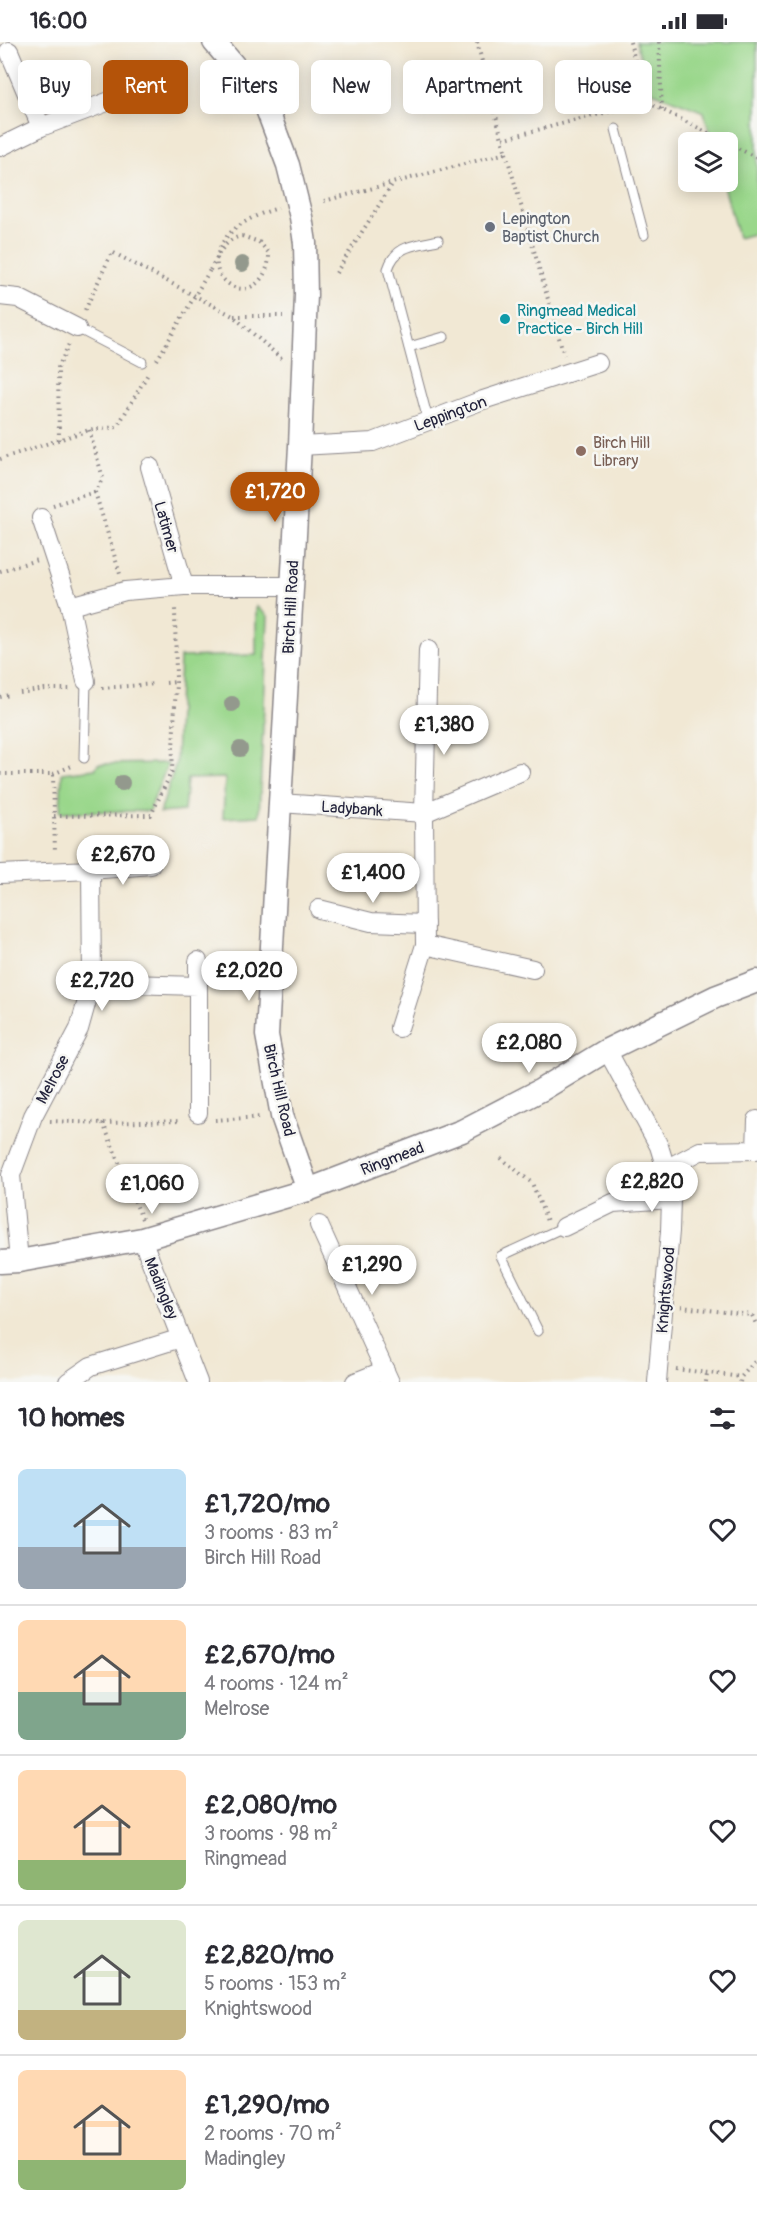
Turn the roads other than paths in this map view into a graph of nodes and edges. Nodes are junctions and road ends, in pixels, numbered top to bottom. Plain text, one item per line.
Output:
1 (214, 42) edge
2 (9, 51) dead end
3 (103, 104) edge
4 (41, 128) junction
5 (616, 129) dead end
6 (0, 147) edge
7 (644, 236) dead end
8 (438, 240) dead end
9 (0, 296) edge
10 (76, 328) joint
11 (444, 337) dead end
12 (409, 347) junction
13 (142, 362) dead end
14 (598, 363) dead end
15 (428, 420) junction
16 (300, 446) junction
17 (150, 467) dead end
18 (40, 518) road end
19 (291, 586) junction
20 (179, 587) junction
21 (70, 606) junction
22 (428, 650) dead end
23 (86, 681) joint
24 (84, 758) road end
25 (520, 772) dead end
26 (280, 803) junction
27 (424, 813) junction
28 (151, 865) dead end
29 (91, 870) junction
30 (0, 874) edge
31 (319, 909) dead end
32 (425, 924) junction
33 (425, 945) junction
34 (198, 961) dead end
35 (532, 969) dead end
36 (757, 981) edge
37 (92, 983) junction
38 (198, 986) junction
39 (399, 1028) dead end
40 (607, 1050) junction
41 (197, 1118) road end
42 (757, 1120) edge
43 (757, 1150) edge
44 (666, 1169) junction
45 (6, 1174) edge
46 (308, 1190) junction
47 (670, 1199) junction
48 (319, 1225) dead end
49 (558, 1230) joint
50 (145, 1238) junction
51 (10, 1261) edge
52 (538, 1331) dead end
53 (181, 1338) junction
54 (658, 1374) edge
55 (388, 1376) edge
56 (68, 1382) edge
57 (198, 1382) edge
58 (355, 1382) edge

1 - 16 street, Birch Hill Road
2 - 4 street
3 - 4 street
4 - 6 street
5 - 7 lane
8 - 12 lane
9 - 10 street
10 - 13 lane
11 - 12 lane
12 - 15 lane
14 - 15 street, Leppington
15 - 16 street, Leppington
16 - 19 street, Birch Hill Road
17 - 20 street, Latimer
18 - 21 street
19 - 20 street
19 - 26 street, Birch Hill Road
20 - 21 street
21 - 23 street
22 - 27 street
23 - 24 lane
25 - 27 street, Ladybank
26 - 27 street, Ladybank
26 - 46 street, Birch Hill Road
27 - 32 street
28 - 29 street
29 - 30 street
29 - 37 street, Melrose
31 - 32 street
32 - 33 street
33 - 35 street
33 - 39 street
34 - 38 street
36 - 40 street, Ringmead
37 - 38 street
37 - 45 street, Melrose
38 - 41 street
40 - 44 street, Knightswood
40 - 46 street, Ringmead
42 - 43 street
43 - 44 street
44 - 47 street, Knightswood
45 - 51 street, Melrose
46 - 50 street, Ringmead
47 - 49 street
47 - 54 street, Knightswood
48 - 55 street
49 - 52 lane
50 - 51 street, Ringmead
50 - 53 street, Madingley
53 - 56 street, Madingley
53 - 57 street, Madingley
55 - 58 street

